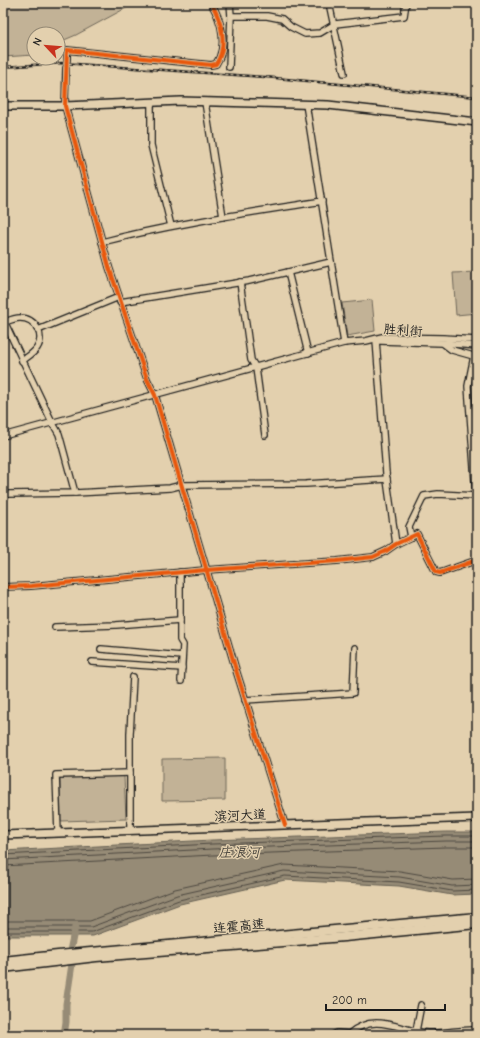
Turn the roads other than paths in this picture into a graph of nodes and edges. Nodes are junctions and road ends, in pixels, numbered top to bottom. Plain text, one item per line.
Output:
1 (211, 3) edge
2 (230, 3) edge
3 (330, 3) edge
4 (406, 3) edge
5 (231, 16) junction
6 (335, 24) junction
7 (67, 60) dead end
8 (229, 67) dead end
9 (66, 68) dead end
10 (344, 73) dead end
11 (151, 102) junction
12 (205, 102) junction
13 (306, 104) junction
14 (3, 106) edge
15 (65, 106) junction
16 (477, 122) edge
17 (322, 201) junction
18 (222, 217) junction
19 (171, 226) junction
20 (102, 242) junction
21 (331, 262) junction
22 (288, 272) junction
23 (240, 282) junction
24 (120, 299) junction
25 (4, 320) edge
26 (38, 330) junction
27 (376, 340) junction
28 (477, 340) edge
29 (344, 343) junction
30 (442, 343) junction
31 (477, 346) edge
32 (308, 353) junction
33 (476, 357) edge
34 (22, 361) junction
35 (256, 368) junction
36 (155, 395) junction
37 (52, 422) junction
38 (265, 435) dead end
39 (3, 436) edge
40 (475, 468) edge
41 (387, 479) junction
42 (476, 484) edge
43 (182, 485) junction
44 (75, 493) junction
45 (3, 496) edge
46 (476, 496) edge
47 (477, 508) edge
48 (411, 537) junction
49 (396, 544) junction
50 (477, 560) edge
51 (206, 570) junction
52 (180, 572) junction
53 (3, 587) edge
54 (180, 620) junction
55 (55, 627) dead end
56 (354, 648) dead end
57 (101, 649) dead end
58 (182, 656) junction
59 (92, 662) dead end
60 (182, 668) junction
61 (133, 677) dead end
62 (181, 681) dead end
63 (245, 700) junction
64 (130, 773) junction
65 (477, 818) edge
66 (285, 825) junction
67 (130, 830) junction
68 (58, 833) junction
69 (3, 835) edge
70 (477, 917) edge
71 (477, 924) edge
72 (95, 954) junction
73 (58, 958) junction
74 (3, 961) edge
75 (3, 968) edge
76 (421, 1005) dead end
77 (477, 1030) edge
78 (416, 1031) junction
79 (332, 1035) edge
80 (430, 1035) edge

1 - 7 street
2 - 5 street
3 - 6 street
4 - 6 street
5 - 6 street
5 - 8 street
6 - 10 street
9 - 15 street
11 - 12 main road
11 - 15 main road
11 - 19 street
12 - 13 main road
12 - 18 street
13 - 16 main road
13 - 17 street
14 - 15 main road
15 - 20 street
17 - 18 street
17 - 21 street
18 - 19 street
19 - 20 street
20 - 24 street
21 - 22 street
21 - 29 street
22 - 23 street
22 - 32 street
23 - 24 street
23 - 35 street
24 - 26 street
24 - 36 street
25 - 26 street
25 - 34 street
26 - 34 street
27 - 28 street, 胜利街
27 - 29 street
27 - 30 street, 胜利街
27 - 41 street
29 - 32 street
30 - 31 street, 胜利街
30 - 33 street
32 - 35 street
33 - 40 street
34 - 37 street
35 - 36 street
35 - 38 street
36 - 37 street
36 - 43 street
37 - 39 street
37 - 44 street
40 - 42 street
41 - 43 street
41 - 49 street
42 - 46 street
43 - 44 street
43 - 51 street
44 - 45 street
46 - 47 street
46 - 48 street
48 - 49 street
48 - 50 street
49 - 51 street
51 - 52 street
51 - 63 street
52 - 53 street
52 - 54 street
54 - 55 street
54 - 58 street
56 - 63 street
57 - 58 street
58 - 60 street
59 - 60 street
60 - 62 street
61 - 64 street
63 - 66 street
64 - 67 street
64 - 68 street
65 - 66 main road, 滨河大道
66 - 67 main road, 滨河大道
67 - 68 main road, 滨河大道
68 - 69 main road, 滨河大道
70 - 72 highway, 连霍高速
71 - 72 highway, 连霍高速
72 - 73 highway, 连霍高速
73 - 74 highway, 连霍高速
73 - 75 highway, 连霍高速
76 - 78 street
77 - 78 street
78 - 79 street
78 - 80 street

